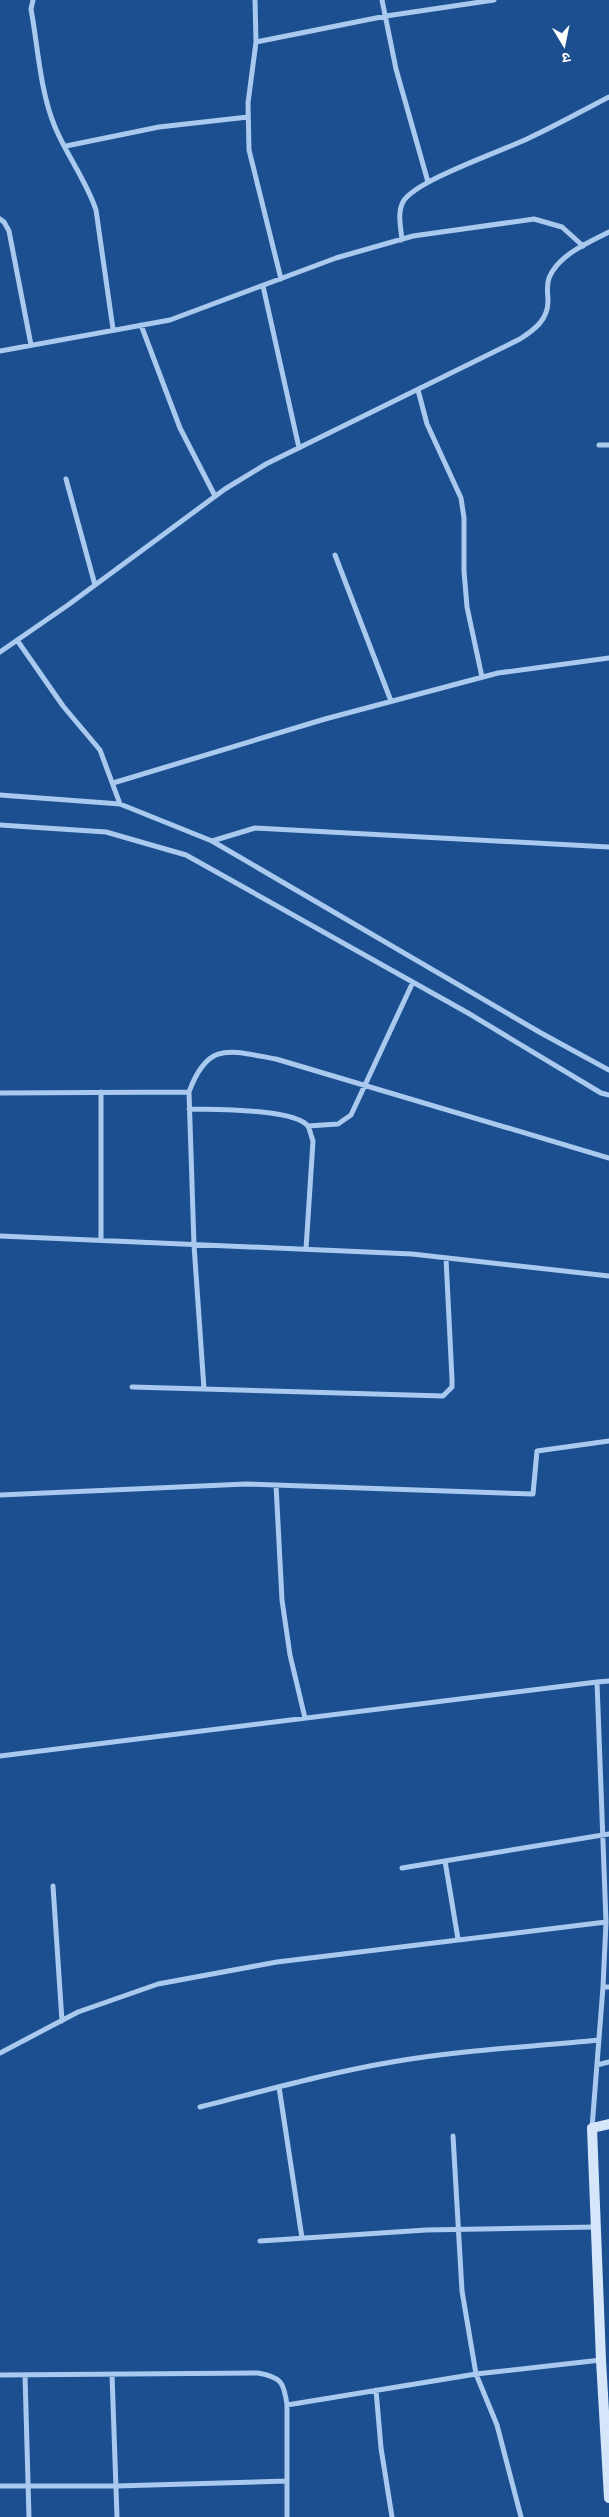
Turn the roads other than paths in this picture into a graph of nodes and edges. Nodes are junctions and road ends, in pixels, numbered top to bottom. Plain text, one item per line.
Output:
1 (33, 0) edge
2 (255, 0) edge
3 (382, 0) edge
4 (494, 0) edge
5 (386, 16) junction
6 (256, 42) junction
7 (609, 97) edge
8 (248, 117) junction
9 (66, 146) junction
10 (428, 182) junction
11 (0, 219) edge
12 (609, 232) edge
13 (402, 240) junction
14 (583, 246) junction
15 (282, 279) junction
16 (262, 286) junction
17 (141, 325) junction
18 (113, 329) junction
19 (31, 345) junction
20 (0, 351) edge
21 (418, 390) junction
22 (599, 445) dead end
23 (609, 445) edge
24 (299, 448) junction
25 (66, 479) dead end
26 (215, 496) junction
27 (335, 555) dead end
28 (95, 585) junction
29 (17, 640) junction
30 (0, 652) edge
31 (609, 658) edge
32 (482, 676) junction
33 (391, 701) junction
34 (113, 783) junction
35 (0, 795) edge
36 (120, 804) junction
37 (0, 825) edge
38 (212, 841) junction
39 (609, 848) edge
40 (413, 982) junction
41 (609, 1070) edge
42 (366, 1086) junction
43 (101, 1092) junction
44 (189, 1092) junction
45 (0, 1093) edge
46 (609, 1095) edge
47 (189, 1109) junction
48 (308, 1126) junction
49 (609, 1158) edge
50 (0, 1236) edge
51 (101, 1240) junction
52 (194, 1245) junction
53 (306, 1250) junction
54 (446, 1258) junction
55 (609, 1276) edge
56 (132, 1387) dead end
57 (204, 1389) junction
58 (609, 1441) edge
59 (276, 1485) junction
60 (0, 1496) edge
61 (609, 1681) edge
62 (597, 1682) junction
63 (305, 1718) junction
64 (0, 1756) edge
65 (609, 1834) edge
66 (603, 1835) junction
67 (445, 1861) junction
68 (402, 1868) dead end
69 (53, 1886) dead end
70 (606, 1922) junction
71 (458, 1939) junction
72 (606, 1987) edge
73 (62, 2021) junction
74 (599, 2040) junction
75 (0, 2053) edge
76 (609, 2062) edge
77 (597, 2065) junction
78 (279, 2087) junction
79 (200, 2108) dead end
80 (609, 2124) edge
81 (592, 2128) junction
82 (453, 2136) dead end
83 (596, 2227) junction
84 (457, 2229) junction
85 (302, 2238) junction
86 (260, 2241) dead end
87 (601, 2360) junction
88 (112, 2374) junction
89 (476, 2374) junction
90 (0, 2375) edge
91 (26, 2375) junction
92 (376, 2390) junction
93 (287, 2405) junction
94 (608, 2478) edge
95 (287, 2481) junction
96 (0, 2486) edge
97 (28, 2486) junction
98 (116, 2486) junction
99 (609, 2498) edge
100 (29, 2517) edge
101 (117, 2517) edge
102 (287, 2517) edge
103 (392, 2517) edge
104 (522, 2517) edge

1 - 9 street
2 - 6 street
3 - 5 street
4 - 5 street
5 - 6 street
5 - 10 street
6 - 8 street
7 - 10 street
8 - 9 street
8 - 15 street
9 - 18 street
10 - 13 street
11 - 19 street
12 - 14 street
13 - 14 street
13 - 15 street
14 - 21 street
15 - 16 street
16 - 17 street
16 - 24 street
17 - 18 street
17 - 26 street
18 - 19 street
19 - 20 street
21 - 24 street
21 - 32 street
22 - 23 street
24 - 26 street
25 - 28 street
26 - 28 street
27 - 33 street
28 - 29 street
29 - 30 street
29 - 34 street
31 - 32 street
32 - 33 street
33 - 34 street
34 - 36 street
35 - 36 street
36 - 38 street
37 - 40 street
38 - 39 street
38 - 41 street
40 - 42 street
40 - 46 street
42 - 44 street
42 - 48 street
42 - 49 street
43 - 44 street
43 - 45 street
43 - 51 street
44 - 47 street
47 - 48 street
47 - 52 street
48 - 53 street
50 - 51 street
51 - 52 street
52 - 53 street
52 - 57 street
53 - 54 street
54 - 55 street
54 - 57 street
56 - 57 street
58 - 59 street
59 - 60 street
59 - 63 street
61 - 62 street
62 - 63 street
62 - 66 street
63 - 64 street
65 - 66 street
66 - 67 street
66 - 70 street
67 - 68 street
67 - 71 street
69 - 73 street
70 - 71 street
70 - 72 street
71 - 73 street
72 - 74 street
73 - 75 street
74 - 77 street
74 - 78 street
76 - 77 street
77 - 81 street
78 - 79 street
78 - 85 street
80 - 81 main road
81 - 83 main road
82 - 84 street
83 - 84 street
83 - 87 main road
84 - 85 street
84 - 89 street
85 - 86 street
87 - 89 street
87 - 94 main road
88 - 91 street
88 - 93 street
88 - 98 street
89 - 92 street
89 - 104 street
90 - 91 street
91 - 97 street
92 - 93 street
92 - 103 street
93 - 95 street
94 - 99 main road
95 - 98 street
95 - 102 street
96 - 97 street
97 - 98 street
97 - 100 street
98 - 101 street

